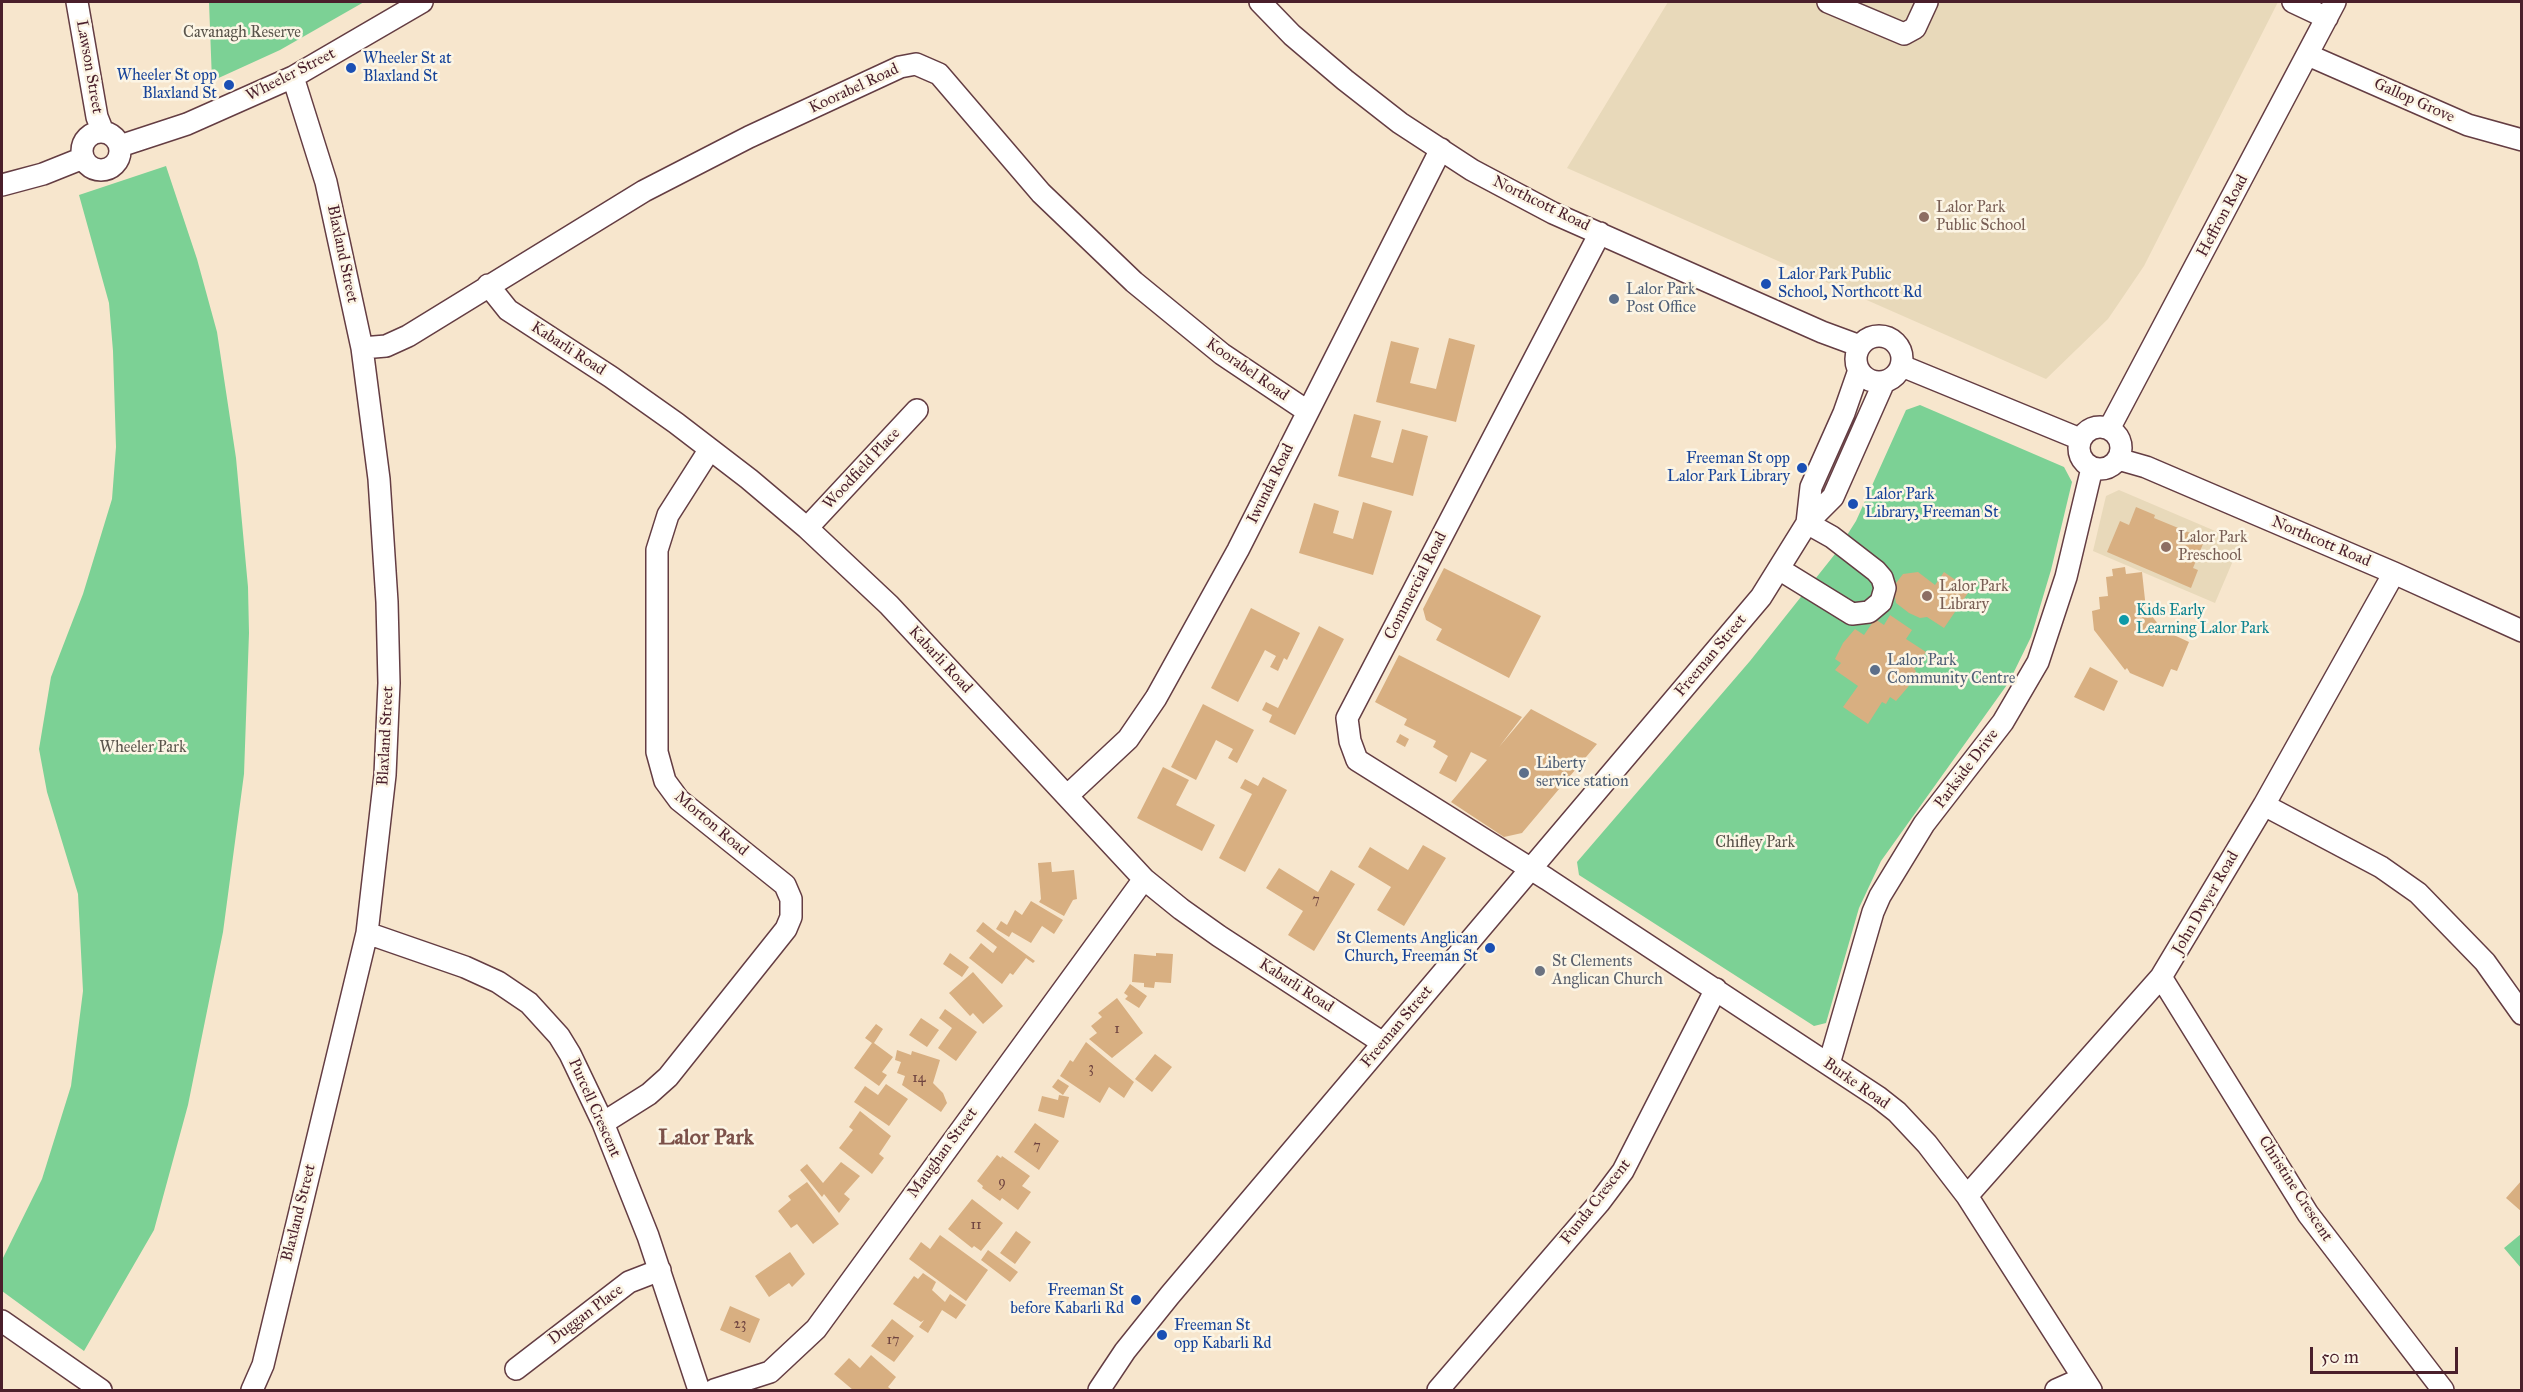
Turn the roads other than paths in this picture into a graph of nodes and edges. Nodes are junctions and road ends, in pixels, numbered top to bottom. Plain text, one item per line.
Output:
1 (77, 2) edge
2 (422, 2) edge
3 (1260, 2) edge
4 (1828, 2) edge
5 (1927, 2) edge
6 (2293, 2) edge
7 (2331, 10) edge
8 (2308, 54) junction
9 (293, 77) junction
10 (103, 132) junction
11 (2522, 140) edge
12 (120, 146) junction
13 (1440, 149) junction
14 (83, 158) junction
15 (2, 185) edge
16 (1600, 233) junction
17 (488, 285) junction
18 (1860, 346) junction
19 (362, 348) junction
20 (1902, 366) junction
21 (1858, 370) junction
22 (1884, 382) junction
23 (917, 410) dead end
24 (1307, 411) junction
25 (2109, 429) junction
26 (2080, 439) junction
27 (710, 449) junction
28 (2118, 459) junction
29 (2092, 468) junction
30 (1808, 523) junction
31 (807, 528) junction
32 (1779, 569) junction
33 (2394, 573) junction
34 (2520, 626) edge
35 (1067, 796) junction
36 (2264, 805) junction
37 (1531, 869) junction
38 (1144, 879) junction
39 (367, 933) junction
40 (2161, 977) junction
41 (1716, 989) junction
42 (2522, 1014) edge
43 (1383, 1043) junction
44 (1829, 1064) junction
45 (603, 1123) junction
46 (1967, 1196) junction
47 (660, 1270) junction
48 (2, 1321) edge
49 (516, 1369) dead end
50 (2087, 1384) edge
51 (101, 1390) edge
52 (252, 1390) edge
53 (699, 1390) edge
54 (714, 1390) edge
55 (1099, 1390) edge
56 (1438, 1390) edge
57 (2056, 1390) edge
58 (2443, 1390) edge

1 - 10 street, Lawson Street
2 - 9 street, Wheeler Street
3 - 13 street, Northcott Road
4 - 5 street
6 - 7 street
7 - 8 street, Heffron Road
8 - 11 street, Gallop Grove
8 - 25 street, Heffron Road
9 - 12 street, Wheeler Street
9 - 19 street, Blaxland Street
10 - 12 street
10 - 14 street
12 - 14 street
13 - 16 street, Northcott Road
13 - 24 street, Iwunda Road
14 - 15 street
16 - 18 street, Northcott Road
16 - 37 street, Commercial Road
17 - 19 street, Koorabel Road
17 - 24 street, Koorabel Road
17 - 27 street, Kabarli Road
18 - 20 street
18 - 21 street
19 - 39 street, Blaxland Street
20 - 22 street
20 - 26 street
21 - 22 street
21 - 30 street, Freeman Street
22 - 30 street, Freeman Street
23 - 31 street, Woodfield Place
24 - 35 street, Iwunda Road
25 - 26 street
25 - 28 street
26 - 29 street
27 - 31 street, Kabarli Road
27 - 45 street, Morton Road
28 - 29 street
28 - 33 street, Northcott Road
29 - 44 street, Parkside Drive
30 - 32 street, Freeman Street
30 - 32 street
31 - 35 street, Kabarli Road
32 - 37 street, Freeman Street
33 - 34 street, Northcott Road
33 - 36 street, John Dwyer Road
35 - 38 street, Kabarli Road
36 - 40 street, John Dwyer Road
36 - 42 street
37 - 41 street, Burke Road
37 - 43 street, Freeman Street
38 - 43 street, Kabarli Road
38 - 54 street, Maughan Street
39 - 45 street, Purcell Crescent
39 - 52 street, Blaxland Street
40 - 46 street, John Dwyer Road
40 - 58 street, Christine Crescent
41 - 44 street, Burke Road
41 - 56 street, Funda Crescent
43 - 55 street, Freeman Street
44 - 46 street, Burke Road
45 - 47 street, Purcell Crescent
46 - 50 street, Burke Road
47 - 49 street, Duggan Place
47 - 53 street, Purcell Crescent
48 - 51 street
50 - 57 street

